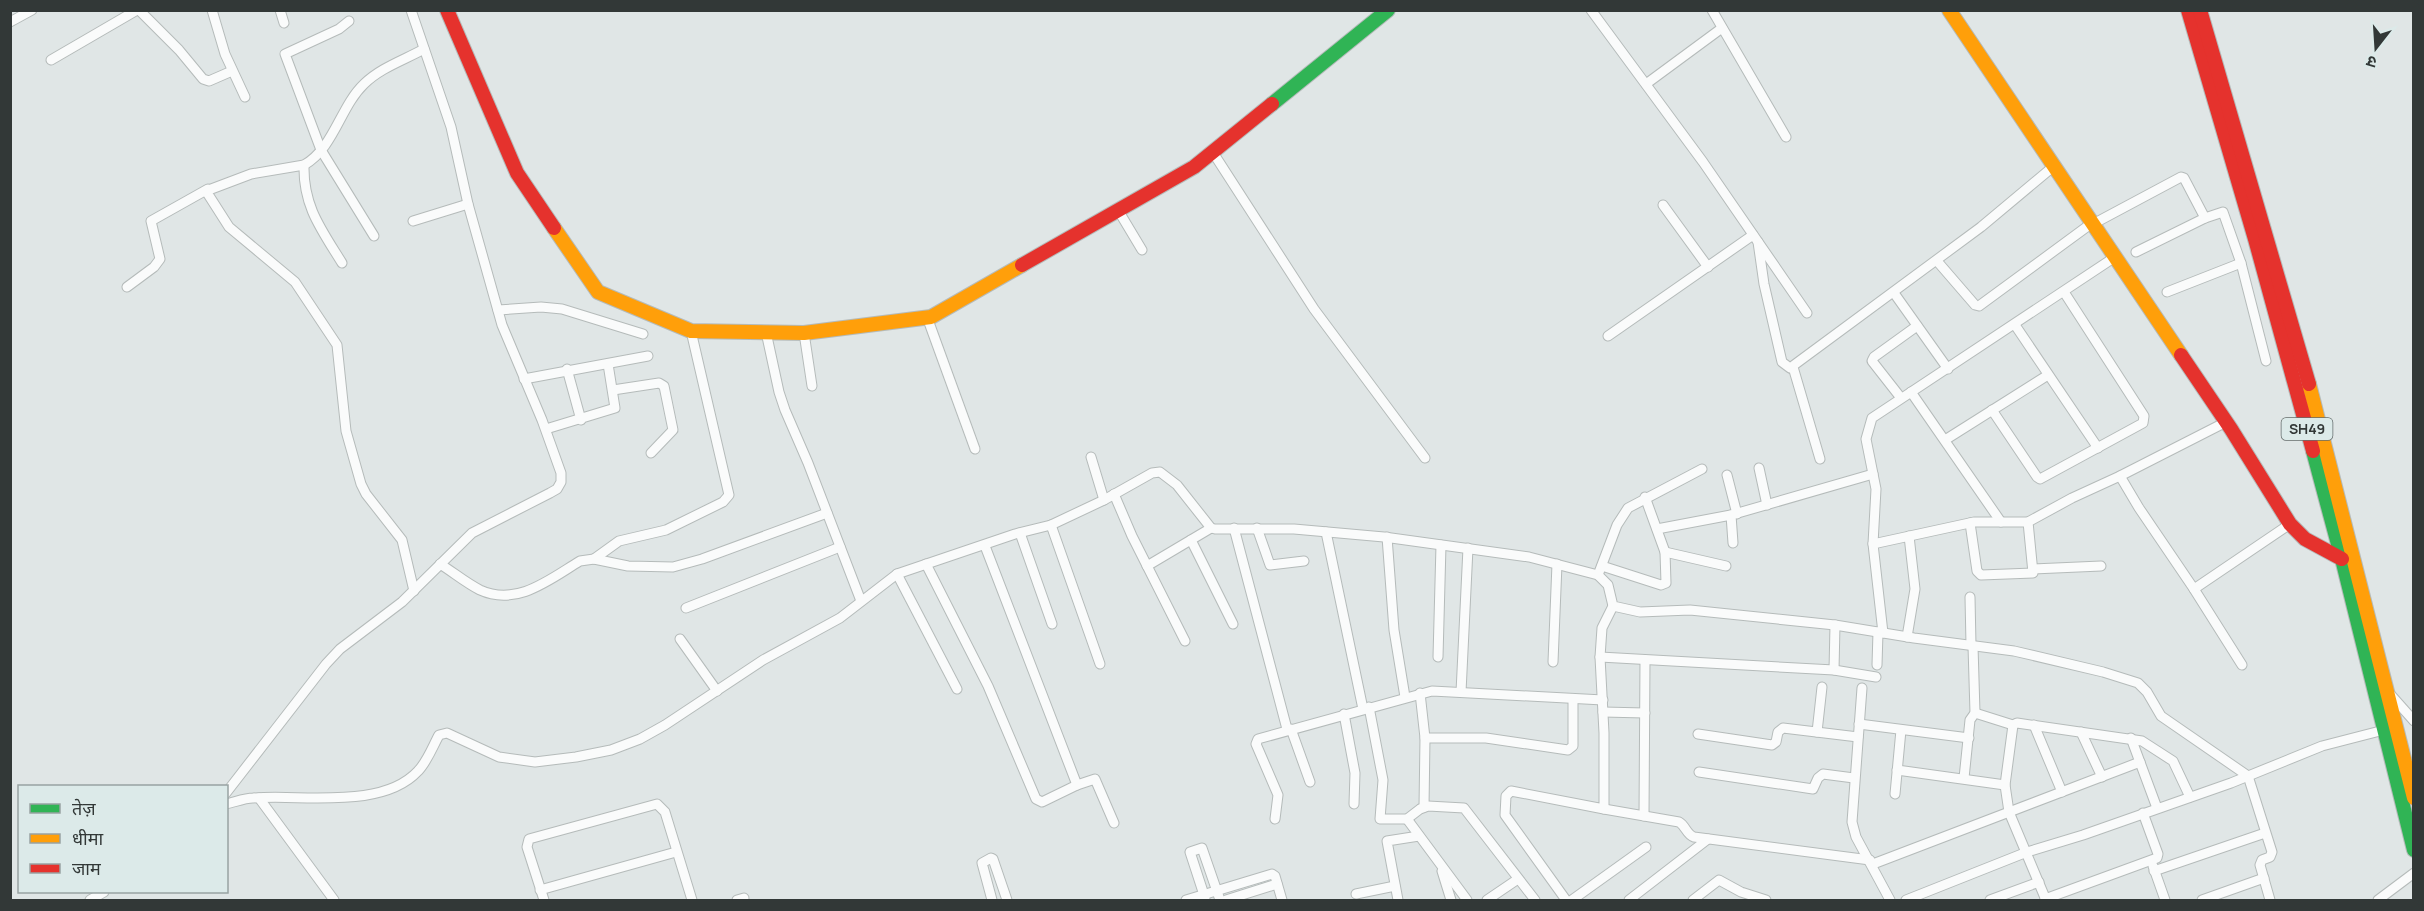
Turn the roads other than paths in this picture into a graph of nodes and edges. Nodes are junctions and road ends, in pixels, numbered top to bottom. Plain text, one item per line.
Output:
1 (32, 10) edge
2 (212, 10) edge
3 (280, 10) edge
4 (411, 10) edge
5 (447, 10) edge
6 (1388, 10) edge
7 (1591, 10) edge
8 (1712, 10) edge
9 (1949, 10) edge
10 (2188, 10) edge
11 (2200, 10) edge
12 (135, 11) edge
13 (349, 21) dead end
14 (10, 22) edge
15 (284, 23) dead end
16 (1722, 28) junction
17 (424, 49) junction
18 (51, 60) dead end
19 (232, 71) junction
20 (1646, 84) junction
21 (245, 97) dead end
22 (1786, 137) dead end
23 (321, 150) junction
24 (1212, 151) junction
25 (304, 165) junction
26 (2054, 166) junction
27 (208, 189) junction
28 (468, 204) junction
29 (1663, 205) dead end
30 (1118, 210) junction
31 (2205, 218) junction
32 (413, 221) dead end
33 (2092, 223) junction
34 (374, 236) dead end
35 (1756, 239) junction
36 (1142, 250) dead end
37 (2136, 252) dead end
38 (2115, 257) junction
39 (1937, 261) junction
40 (342, 263) dead end
41 (2241, 263) junction
42 (1708, 267) junction
43 (127, 287) dead end
44 (2064, 292) junction
45 (2167, 292) dead end
46 (1894, 293) junction
47 (2273, 306) junction
48 (498, 310) junction
49 (1807, 313) dead end
50 (2255, 314) junction
51 (927, 317) junction
52 (2015, 325) junction
53 (1917, 326) junction
54 (691, 331) junction
55 (766, 332) junction
56 (804, 333) junction
57 (643, 334) dead end
58 (1608, 336) dead end
59 (648, 356) dead end
60 (2266, 360) dead end
61 (608, 364) junction
62 (1793, 367) junction
63 (567, 369) junction
64 (1948, 369) junction
65 (2048, 375) junction
66 (524, 379) junction
67 (812, 386) dead end
68 (613, 390) junction
69 (1911, 392) junction
70 (1901, 398) junction
71 (1992, 410) junction
72 (581, 420) junction
73 (2226, 422) junction
74 (546, 429) junction
75 (1945, 441) junction
76 (2098, 448) junction
77 (975, 449) dead end
78 (651, 453) dead end
79 (1091, 457) dead end
80 (1425, 458) dead end
81 (1820, 459) dead end
82 (1760, 468) dead end
83 (1702, 469) dead end
84 (1873, 474) junction
85 (1727, 475) dead end
86 (2120, 476) junction
87 (1114, 494) junction
88 (1646, 497) junction
89 (1104, 500) junction
90 (1767, 505) junction
91 (827, 513) junction
92 (1734, 514) junction
93 (2001, 522) junction
94 (2028, 522) junction
95 (1970, 523) junction
96 (2290, 524) junction
97 (1051, 525) junction
98 (1211, 528) junction
99 (1234, 528) junction
100 (1257, 528) junction
101 (1657, 529) junction
102 (1326, 532) junction
103 (1020, 533) junction
104 (1909, 536) junction
105 (1387, 537) junction
106 (1191, 540) junction
107 (1733, 543) dead end
108 (1874, 544) junction
109 (1441, 545) junction
110 (985, 546) junction
111 (840, 548) junction
112 (1468, 548) junction
113 (1665, 552) junction
114 (594, 559) junction
115 (2342, 559) junction
116 (1304, 561) dead end
117 (440, 564) junction
118 (926, 564) junction
119 (1557, 564) junction
120 (1147, 566) junction
121 (1726, 566) dead end
122 (2102, 566) dead end
123 (2033, 569) junction
124 (1600, 570) junction
125 (897, 574) junction
126 (2194, 589) junction
127 (414, 591) junction
128 (1970, 597) dead end
129 (861, 601) junction
130 (1613, 606) junction
131 (686, 608) dead end
132 (1052, 624) dead end
133 (1233, 624) dead end
134 (1835, 625) junction
135 (1880, 632) junction
136 (1907, 637) junction
137 (680, 639) dead end
138 (1185, 641) dead end
139 (1972, 645) junction
140 (1438, 657) dead end
141 (1600, 657) junction
142 (1645, 660) junction
143 (1553, 662) dead end
144 (1100, 664) dead end
145 (1877, 665) dead end
146 (2242, 665) dead end
147 (1834, 670) junction
148 (1876, 677) dead end
149 (1822, 687) dead end
150 (1862, 688) dead end
151 (957, 689) dead end
152 (717, 691) junction
153 (1461, 692) junction
154 (2388, 692) junction
155 (1420, 693) junction
156 (1405, 697) junction
157 (1573, 699) junction
158 (1603, 700) junction
159 (1366, 708) junction
160 (1603, 712) junction
161 (1645, 713) junction
162 (1976, 713) junction
163 (1344, 714) junction
164 (2414, 721) edge
165 (1859, 724) junction
166 (2013, 725) junction
167 (2034, 725) junction
168 (1289, 729) junction
169 (1901, 730) junction
170 (2384, 730) junction
171 (1817, 732) junction
172 (2081, 732) junction
173 (1698, 734) dead end
174 (1858, 737) junction
175 (1425, 738) junction
176 (1969, 738) junction
177 (2131, 738) junction
178 (2140, 762) junction
179 (1897, 770) junction
180 (1699, 772) dead end
181 (2406, 775) edge
182 (2248, 776) junction
183 (2102, 777) junction
184 (1854, 778) junction
185 (1964, 778) junction
186 (1310, 782) dead end
187 (1077, 785) junction
188 (2005, 785) junction
189 (228, 790) edge
190 (2062, 792) junction
191 (1895, 794) dead end
192 (2190, 797) junction
193 (259, 798) junction
194 (2414, 798) edge
195 (228, 804) edge
196 (1354, 804) dead end
197 (1424, 807) junction
198 (2157, 808) junction
199 (1604, 809) junction
200 (2009, 812) junction
201 (2143, 813) junction
202 (1644, 816) junction
203 (1275, 819) dead end
204 (1407, 819) junction
205 (1114, 823) dead end
206 (2265, 833) junction
207 (1419, 836) junction
208 (1708, 839) junction
209 (1646, 847) dead end
210 (2414, 850) edge
211 (676, 852) junction
212 (2027, 852) junction
213 (2151, 860) junction
214 (1872, 862) junction
215 (1440, 865) junction
216 (2154, 871) junction
217 (2414, 873) edge
218 (2264, 878) junction
219 (1518, 879) junction
220 (2039, 882) junction
221 (1276, 884) junction
222 (1395, 886) junction
223 (540, 890) junction
224 (1356, 894) dead end
225 (1218, 896) edge
226 (1738, 896) edge
227 (1928, 896) edge
228 (1204, 898) edge
229 (334, 900) edge
230 (544, 900) edge
231 (692, 900) edge
232 (992, 900) edge
233 (1006, 900) edge
234 (1186, 900) edge
235 (1226, 900) edge
236 (1282, 900) edge
237 (1398, 900) edge
238 (1451, 900) edge
239 (1467, 900) edge
240 (1487, 900) edge
241 (1535, 900) edge
242 (1566, 900) edge
243 (1572, 900) edge
244 (1629, 900) edge
245 (1693, 900) edge
246 (1766, 900) edge
247 (1890, 900) edge
248 (1906, 900) edge
249 (1990, 900) edge
250 (2045, 900) edge
251 (2165, 900) edge
252 (2202, 900) edge
253 (2270, 900) edge
254 (2378, 900) edge

1 - 14 street
2 - 19 street
3 - 15 street
4 - 17 street
5 - 54 street
6 - 24 street
7 - 20 street
8 - 16 street
9 - 26 street
10 - 47 street, SH49
11 - 154 street, SH49
12 - 18 street
12 - 19 street
13 - 23 street
16 - 20 street
16 - 22 street
17 - 23 street
17 - 28 street
19 - 21 street
20 - 35 street
23 - 25 street
23 - 34 street
24 - 30 street
24 - 80 street
25 - 27 street
25 - 40 street
26 - 33 street
26 - 39 street
27 - 43 street
27 - 127 street
28 - 32 street
28 - 48 street
29 - 42 street
30 - 36 street
30 - 51 street
31 - 33 street
31 - 37 street
31 - 41 street
33 - 38 street
33 - 39 street
35 - 42 street
35 - 49 street
35 - 62 street
38 - 44 street
38 - 73 street
39 - 46 street
41 - 45 street
41 - 50 street
42 - 58 street
44 - 52 street
44 - 76 street
46 - 53 street
46 - 62 street
47 - 50 street
47 - 115 street, SH49
48 - 57 street
48 - 66 street
50 - 60 street
51 - 56 street
51 - 77 street
52 - 64 street
52 - 65 street
53 - 64 street
53 - 70 street
54 - 55 street
54 - 114 street
55 - 56 street
55 - 91 street
56 - 67 street
59 - 61 street
61 - 63 street
61 - 68 street
62 - 81 street
63 - 66 street
63 - 72 street
64 - 69 street
65 - 71 street
65 - 76 street
66 - 74 street
68 - 72 street
68 - 78 street
69 - 70 street
69 - 75 street
70 - 84 street
71 - 75 street
71 - 76 street
72 - 74 street
73 - 86 street
73 - 96 street
74 - 117 street
75 - 93 street
79 - 89 street
82 - 90 street
83 - 88 street
84 - 90 street
84 - 108 street
85 - 92 street
86 - 94 street
86 - 126 street
87 - 89 street
87 - 98 street
87 - 120 street
88 - 101 street
88 - 124 street
89 - 97 street
90 - 92 street
91 - 111 street
91 - 114 street
92 - 101 street
92 - 107 street
93 - 94 street
93 - 95 street
94 - 123 street
95 - 104 street
95 - 123 street
96 - 115 street
96 - 126 street
97 - 103 street
97 - 144 street
98 - 99 street
98 - 106 street
99 - 100 street
99 - 168 street
100 - 102 street
100 - 116 street
101 - 113 street
102 - 105 street
102 - 159 street
103 - 110 street
103 - 132 street
104 - 108 street
104 - 136 street
105 - 109 street
105 - 156 street
106 - 120 street
106 - 133 street
108 - 135 street
109 - 112 street
109 - 140 street
110 - 118 street
110 - 187 street
111 - 129 street
111 - 131 street
112 - 119 street
112 - 153 street
113 - 121 street
113 - 124 street
114 - 117 street
115 - 170 street, SH49
117 - 127 street
118 - 125 street
118 - 187 street
119 - 124 street
119 - 143 street
120 - 138 street
122 - 123 street
124 - 130 street
125 - 129 street
125 - 151 street
126 - 146 street
127 - 189 street
128 - 139 street
129 - 152 street
130 - 134 street
130 - 141 street
134 - 135 street
134 - 147 street
135 - 136 street
135 - 145 street
136 - 139 street
137 - 152 street
139 - 162 street
139 - 182 street
141 - 142 street
141 - 158 street
142 - 147 street
142 - 161 street
147 - 148 street
149 - 171 street
150 - 165 street
152 - 193 street
153 - 155 street
153 - 157 street
154 - 164 street
154 - 181 street, SH49
155 - 156 street
155 - 175 street
156 - 159 street
157 - 158 street
157 - 175 street
158 - 160 street
159 - 163 street
159 - 204 street
160 - 161 street
160 - 199 street
161 - 202 street
162 - 166 street
162 - 176 street
163 - 168 street
163 - 196 street
165 - 169 street
165 - 174 street
166 - 167 street
166 - 188 street
167 - 172 street
167 - 190 street
168 - 186 street
168 - 203 street
169 - 176 street
169 - 179 street
170 - 181 street, SH49
170 - 182 street
171 - 173 street
171 - 174 street
172 - 177 street
172 - 183 street
174 - 184 street
175 - 197 street
176 - 185 street
177 - 178 street
177 - 192 street
178 - 183 street
178 - 198 street
179 - 185 street
179 - 191 street
180 - 184 street
181 - 194 street, SH49
181 - 210 street, SH49
182 - 192 street
182 - 206 street
183 - 190 street
184 - 214 street
185 - 188 street
187 - 205 street
188 - 200 street
190 - 200 street
192 - 198 street
193 - 195 street
193 - 229 street
197 - 204 street
197 - 219 street
198 - 201 street
199 - 202 street
199 - 242 street
200 - 212 street
200 - 214 street
201 - 212 street
201 - 213 street
202 - 208 street
204 - 207 street
206 - 216 street
206 - 218 street
207 - 215 street
207 - 222 street
208 - 214 street
208 - 244 street
209 - 243 street
211 - 223 street
211 - 223 street
211 - 231 street
212 - 220 street
212 - 227 street
213 - 216 street
213 - 250 street
214 - 247 street
215 - 238 street
215 - 239 street
216 - 251 street
217 - 254 street
218 - 252 street
218 - 253 street
219 - 240 street
219 - 241 street
220 - 249 street
220 - 250 street
221 - 225 street
221 - 235 street
221 - 236 street
222 - 224 street
222 - 237 street
223 - 230 street
225 - 228 street
225 - 228 street
226 - 245 street
226 - 246 street
227 - 248 street
228 - 234 street
232 - 233 street

